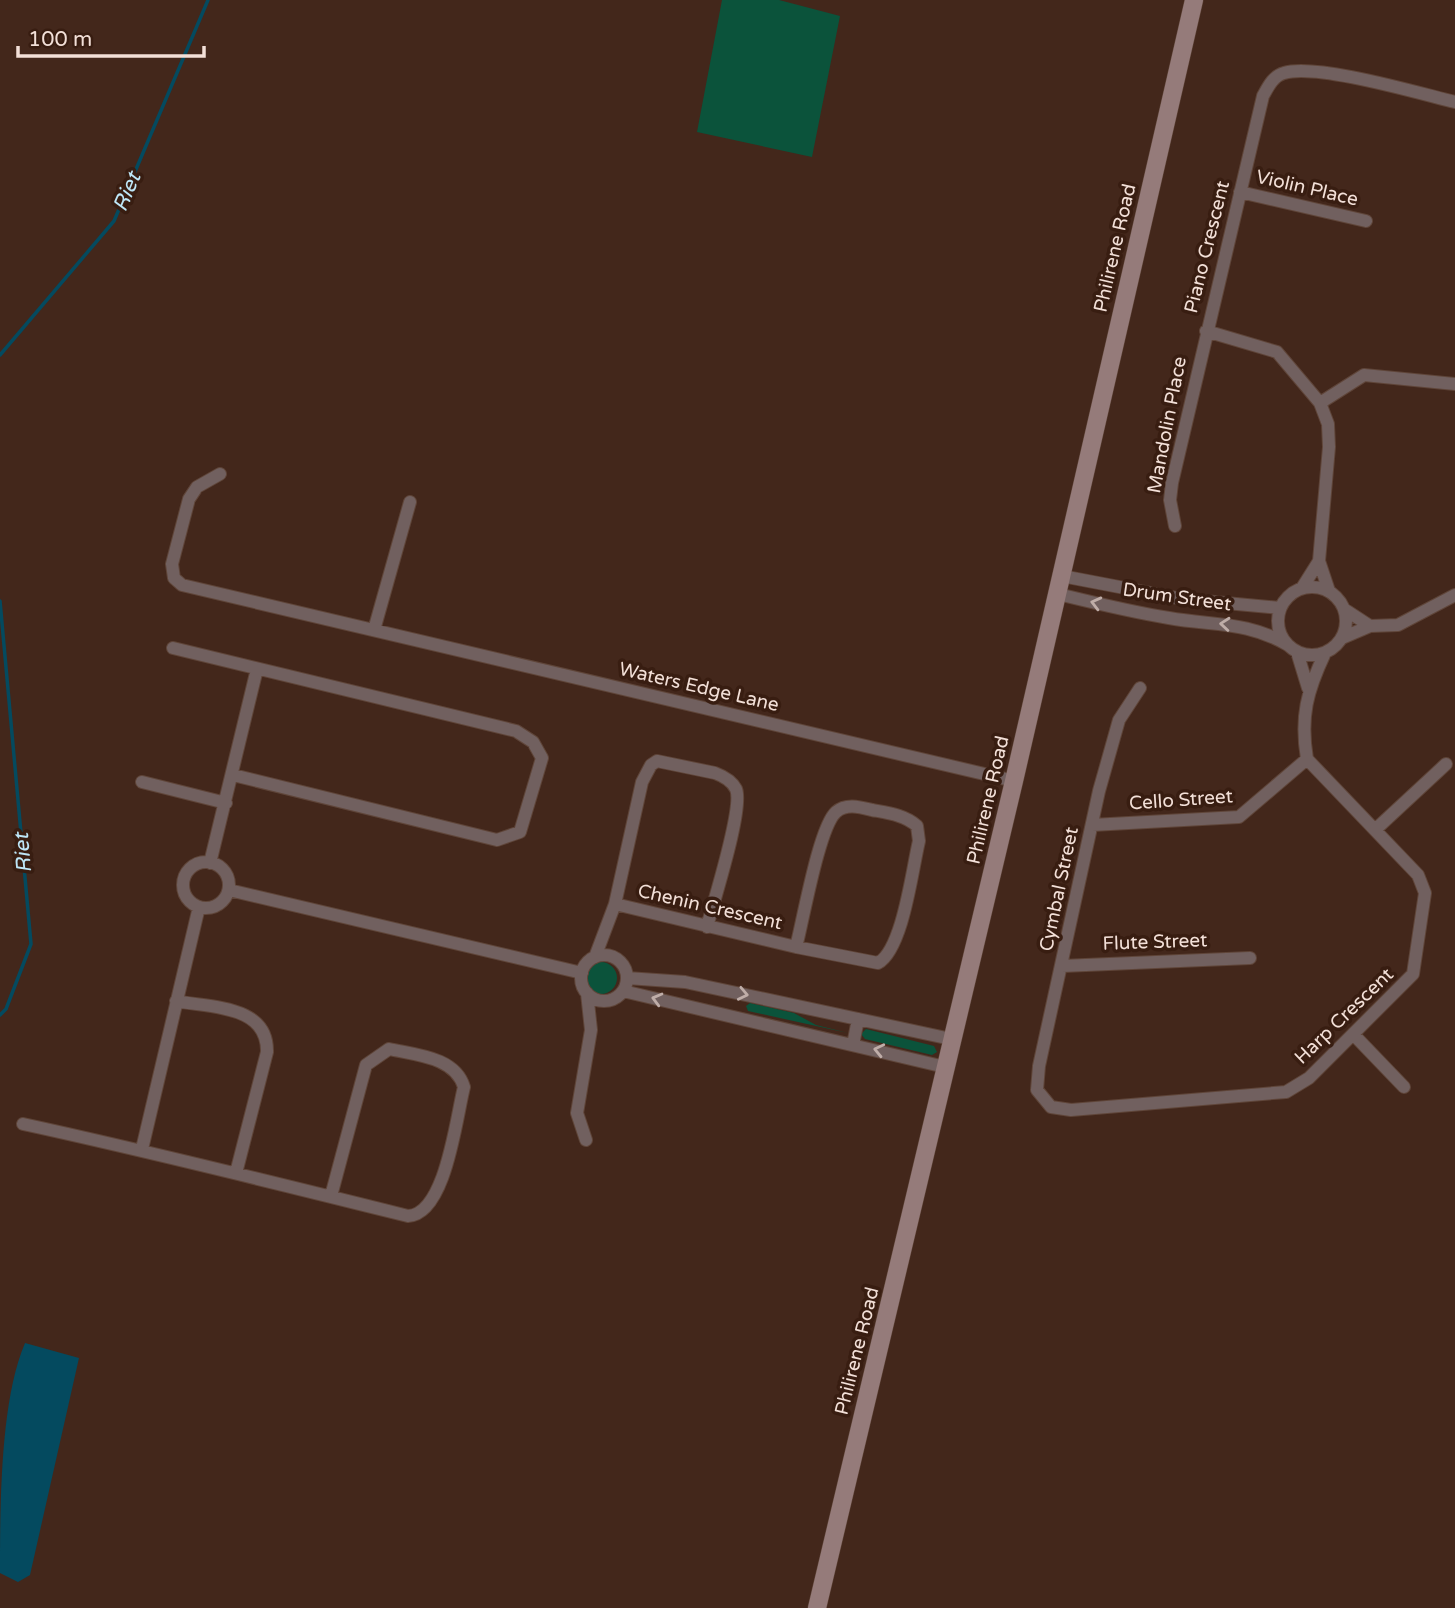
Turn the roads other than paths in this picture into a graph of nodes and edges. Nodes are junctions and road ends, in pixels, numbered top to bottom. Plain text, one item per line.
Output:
1 (1194, 0) edge
2 (1455, 102) edge
3 (1240, 192) junction
4 (1366, 221) dead end
5 (1206, 331) junction
6 (1455, 384) edge
7 (1320, 403) junction
8 (220, 474) dead end
9 (410, 502) dead end
10 (1175, 526) dead end
11 (1319, 561) junction
12 (1060, 585) junction
13 (1302, 588) junction
14 (1329, 591) junction
15 (1455, 594) edge
16 (1171, 598) junction
17 (1280, 608) junction
18 (1344, 609) junction
19 (1167, 618) junction
20 (1370, 626) junction
21 (374, 631) junction
22 (1342, 638) junction
23 (173, 648) dead end
24 (1293, 648) junction
25 (1325, 653) junction
26 (257, 669) junction
27 (1140, 688) dead end
28 (1308, 688) junction
29 (1307, 759) junction
30 (1446, 764) dead end
31 (233, 775) junction
32 (1014, 781) junction
33 (142, 782) dead end
34 (226, 803) junction
35 (1091, 825) junction
36 (1377, 829) junction
37 (210, 863) junction
38 (229, 890) junction
39 (615, 904) junction
40 (199, 907) junction
41 (610, 920) junction
42 (706, 927) junction
43 (796, 947) junction
44 (611, 956) junction
45 (595, 957) junction
46 (1250, 958) dead end
47 (1062, 965) junction
48 (582, 973) junction
49 (627, 978) junction
50 (623, 992) junction
51 (587, 993) junction
52 (608, 1001) junction
53 (176, 1002) junction
54 (858, 1019) junction
55 (591, 1030) junction
56 (1354, 1035) junction
57 (951, 1039) junction
58 (853, 1045) junction
59 (945, 1067) junction
60 (1404, 1087) dead end
61 (1045, 1102) joint
62 (23, 1124) dead end
63 (586, 1139) dead end
64 (142, 1149) junction
65 (236, 1173) junction
66 (331, 1196) junction
67 (817, 1608) edge

1 - 12 street, Philirene Road
2 - 3 street, Piano Crescent
3 - 4 street, Violin Place
3 - 5 street, Piano Crescent
5 - 7 street, Piano Crescent
5 - 10 street, Mandolin Place
6 - 7 street
7 - 11 street
8 - 21 street, Waters Edge Lane
9 - 21 street
11 - 13 street
11 - 14 street
12 - 16 street, Drum Street
19 -> 12 street, Drum Street
12 - 32 street, Philirene Road
13 - 14 street
13 - 17 street
14 - 18 street
15 - 20 street
16 - 17 street, Drum Street
16 - 19 street
17 - 24 street
18 - 20 street
18 - 22 street
24 -> 19 street, Drum Street
20 - 22 street
21 - 32 street, Waters Edge Lane
22 - 25 street
23 - 26 street
24 - 25 street
24 - 28 street
25 - 28 street
26 - 31 street
26 - 31 street
27 - 35 street, Cymbal Street
28 - 29 street
29 - 35 street, Cello Street
29 - 36 street, Harp Crescent
30 - 36 street
31 - 34 street
32 - 57 street, Philirene Road
33 - 34 street
34 - 37 street
35 - 47 street, Cymbal Street
36 - 56 street, Harp Crescent
37 - 38 street
37 - 40 street
38 - 40 street
38 - 48 street
39 - 41 street
39 - 42 street, Chenin Crescent
39 - 42 street
40 - 53 street
41 - 44 street
41 - 45 street
42 - 43 street, Chenin Crescent
43 - 43 street, Chenin Crescent
44 - 45 street
44 - 49 street
45 - 48 street
46 - 47 street, Flute Street
47 - 61 street, Cymbal Street
48 - 51 street
49 - 50 street
49 -> 54 street
50 - 52 street
58 -> 50 street
51 - 52 street
51 - 55 street
52 - 55 street
53 - 64 street
53 - 65 street
54 - 57 street
54 - 58 street
55 - 63 street
56 - 60 street
56 - 61 street, Harp Crescent
57 - 59 street, Philirene Road
59 -> 58 street
59 - 67 street, Philirene Road
62 - 64 street
64 - 65 street
65 - 66 street
66 - 66 street

